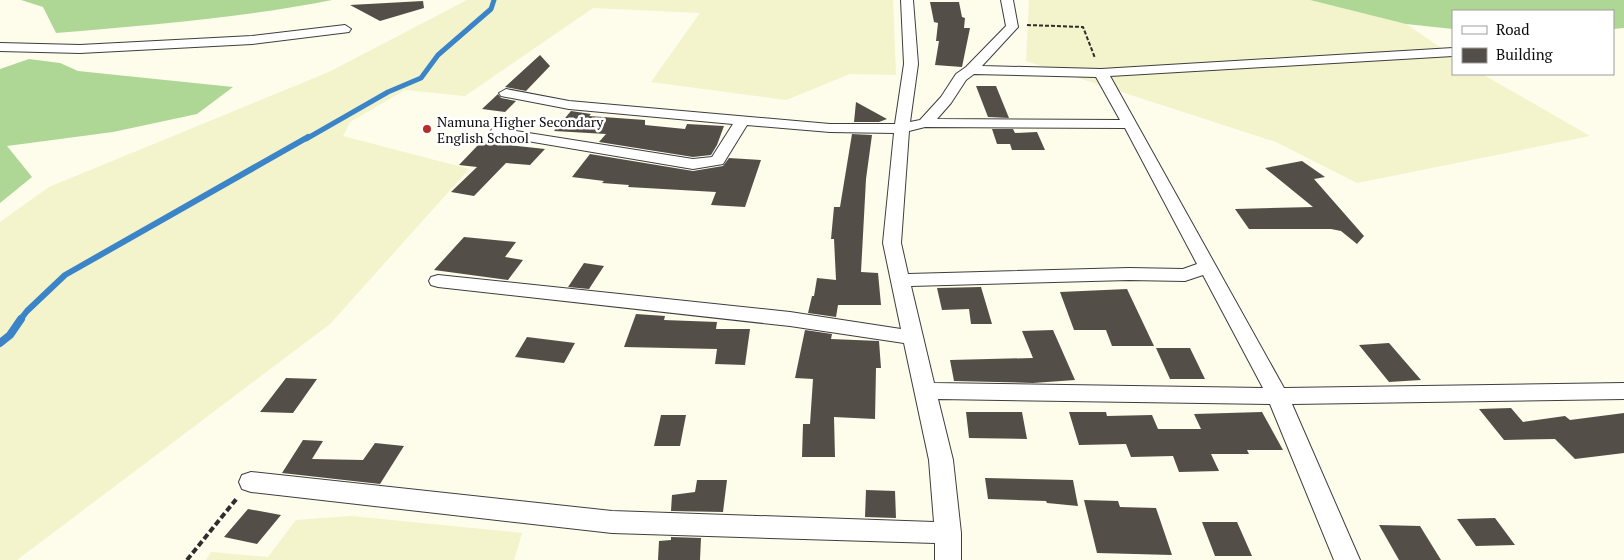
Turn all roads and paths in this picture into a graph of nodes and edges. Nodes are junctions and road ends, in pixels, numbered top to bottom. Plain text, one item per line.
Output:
1 (907, 0) edge
2 (1008, 0) edge
3 (1012, 24) junction
4 (345, 29) dead end
5 (0, 47) edge
6 (1452, 52) edge
7 (971, 70) junction
8 (1101, 73) junction
9 (506, 93) dead end
10 (743, 119) junction
11 (925, 123) junction
12 (1130, 124) junction
13 (901, 129) junction
14 (497, 132) dead end
15 (1208, 266) junction
16 (900, 280) junction
17 (438, 281) dead end
18 (914, 338) junction
19 (925, 391) junction
20 (1624, 391) edge
21 (1278, 396) junction
22 (251, 482) joint
23 (948, 534) junction
24 (186, 560) edge
25 (948, 560) edge
26 (1347, 560) edge

1 - 13 street
2 - 3 street
3 - 7 street
3 - 8 path
4 - 5 street
6 - 8 street
7 - 8 street
7 - 11 street
8 - 12 street
9 - 10 street
10 - 13 street
10 - 14 street
11 - 12 street
11 - 13 street
12 - 15 street
13 - 16 street
15 - 16 street
15 - 21 street
16 - 18 street
17 - 18 street
18 - 19 street
19 - 21 street
19 - 23 street
20 - 21 street
21 - 26 street
22 - 23 street
22 - 24 path
23 - 25 street

